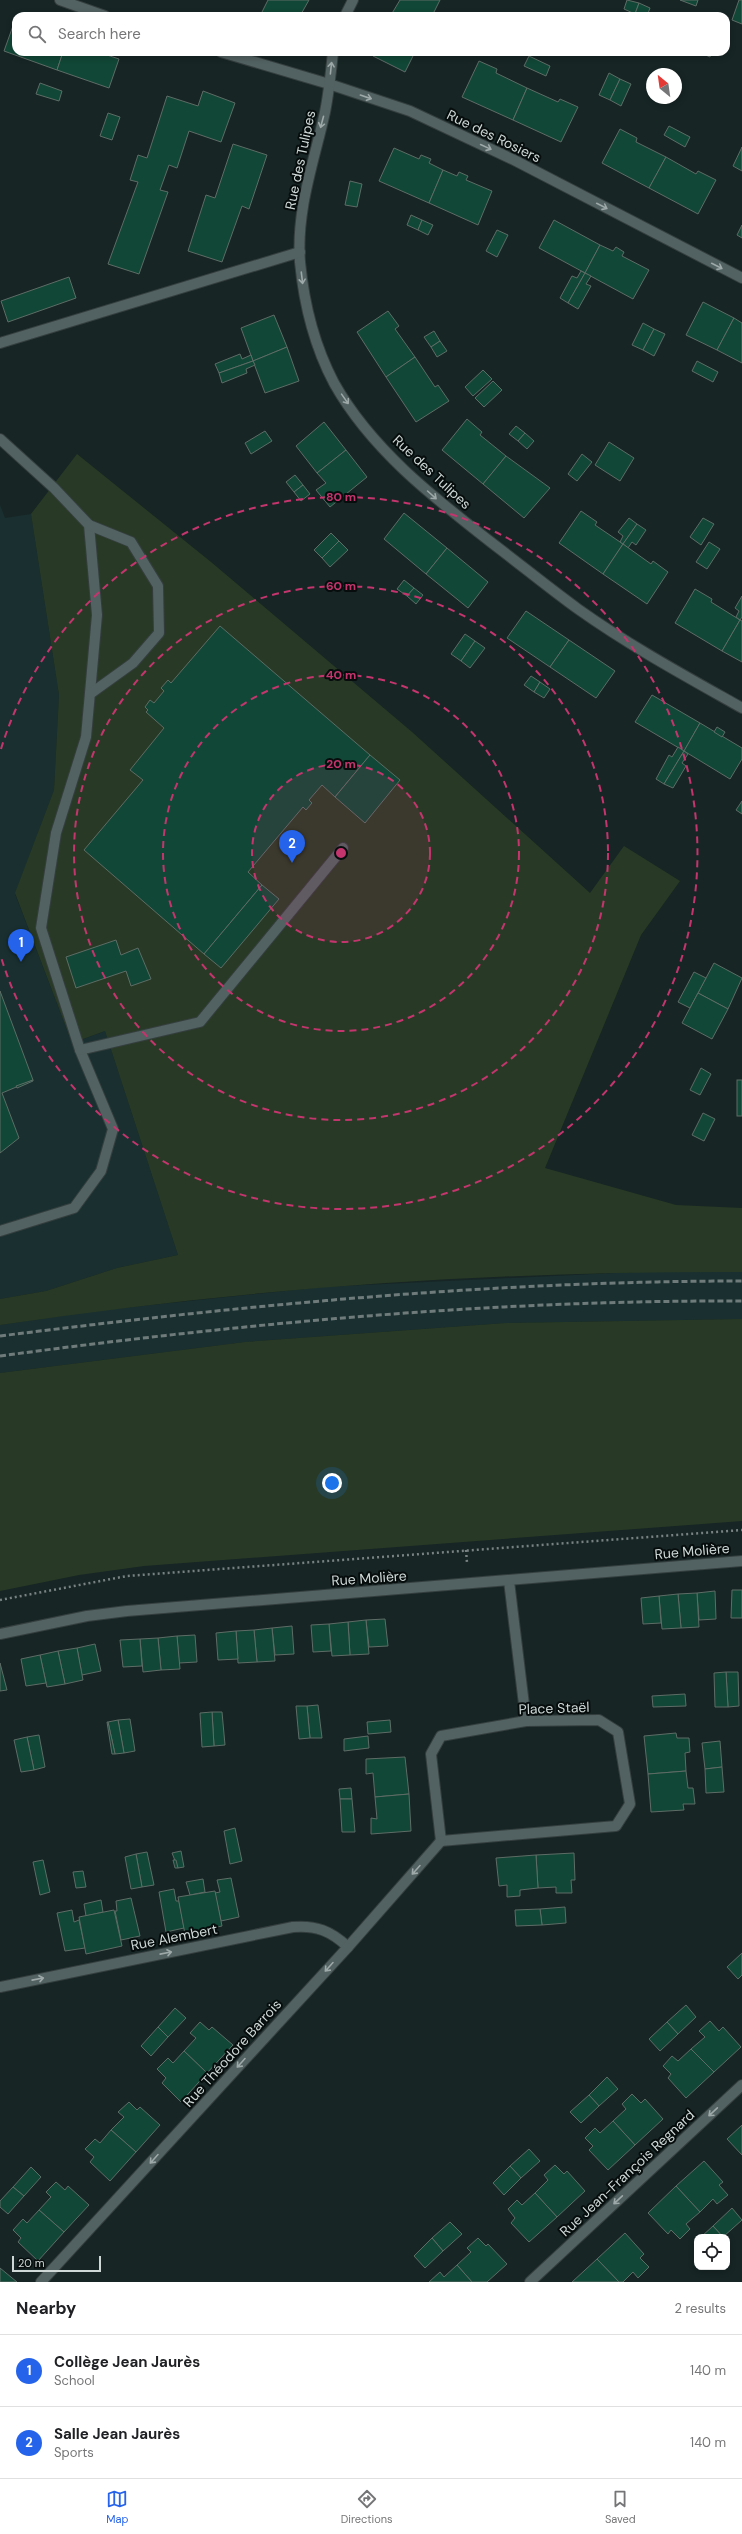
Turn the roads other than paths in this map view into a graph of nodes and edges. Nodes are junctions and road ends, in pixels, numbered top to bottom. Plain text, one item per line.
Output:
1 (60, 0) edge
2 (353, 0) edge
3 (94, 12) edge
4 (347, 12) edge
5 (234, 56) edge
6 (332, 56) edge
7 (329, 84) junction
8 (300, 252) junction
9 (742, 278) edge
10 (0, 343) edge
11 (0, 438) edge
12 (89, 525) junction
13 (90, 694) junction
14 (742, 708) edge
15 (343, 848) dead end
16 (80, 1050) junction
17 (0, 1231) edge
18 (742, 1561) edge
19 (509, 1581) junction
20 (0, 1634) edge
21 (526, 1721) junction
22 (441, 1840) junction
23 (348, 1947) junction
24 (0, 1987) edge
25 (742, 2085) edge
26 (41, 2282) edge
27 (530, 2282) edge

1 - 3 street
2 - 4 street
5 - 7 street, Rue des Rosiers
7 -> 6 street, Rue des Tulipes
7 -> 8 street, Rue des Tulipes
7 -> 9 street, Rue des Rosiers
8 - 10 street
8 -> 14 street, Rue des Tulipes
11 - 12 street
12 - 13 street
12 - 13 street
13 - 16 street
15 - 16 street
16 - 17 street
18 - 19 street, Rue Molière
19 - 20 street, Rue Molière
19 - 21 street
21 - 22 street, Place Staël
21 - 22 street, Place Staël
22 -> 23 street, Rue Théodore Barrois
24 -> 23 street, Rue Alembert
23 -> 26 street, Rue Théodore Barrois
25 -> 27 street, Rue Jean-François Regnard

